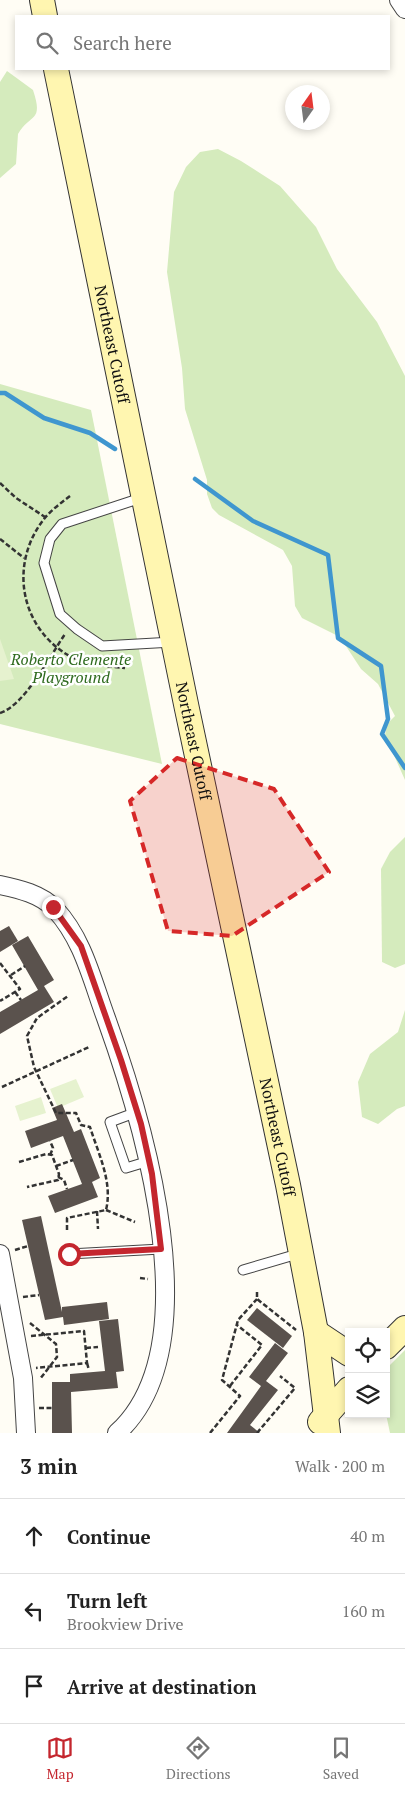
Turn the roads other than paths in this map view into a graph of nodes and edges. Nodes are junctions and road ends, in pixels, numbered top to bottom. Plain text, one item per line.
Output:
1 (42, 0) edge
2 (399, 0) edge
3 (405, 9) edge
4 (45, 15) edge
5 (56, 70) edge
6 (144, 497) junction
7 (173, 642) junction
8 (0, 885) edge
9 (137, 1112) junction
10 (149, 1161) junction
11 (161, 1249) junction
12 (6, 1252) edge
13 (301, 1253) junction
14 (69, 1254) dead end
15 (243, 1270) dead end
16 (405, 1328) edge
17 (307, 1332) junction
18 (390, 1343) edge
19 (345, 1352) edge
20 (345, 1395) edge
21 (327, 1424) edge
22 (26, 1433) edge
23 (117, 1433) edge
24 (311, 1433) edge

1 - 4 main road
2 - 3 street
5 - 6 main road, Northeast Cutoff
6 - 7 main road, Northeast Cutoff
6 - 7 lane
7 - 13 main road, Northeast Cutoff
8 - 9 street
9 - 10 street
9 - 10 lane
10 - 11 street
11 - 14 lane
11 - 23 street
12 - 22 street
13 - 15 lane
13 - 17 main road, Northeast Cutoff
16 - 18 main road
17 - 19 main road
17 - 21 main road, Northeast Cutoff
20 - 21 main road
21 - 24 main road

